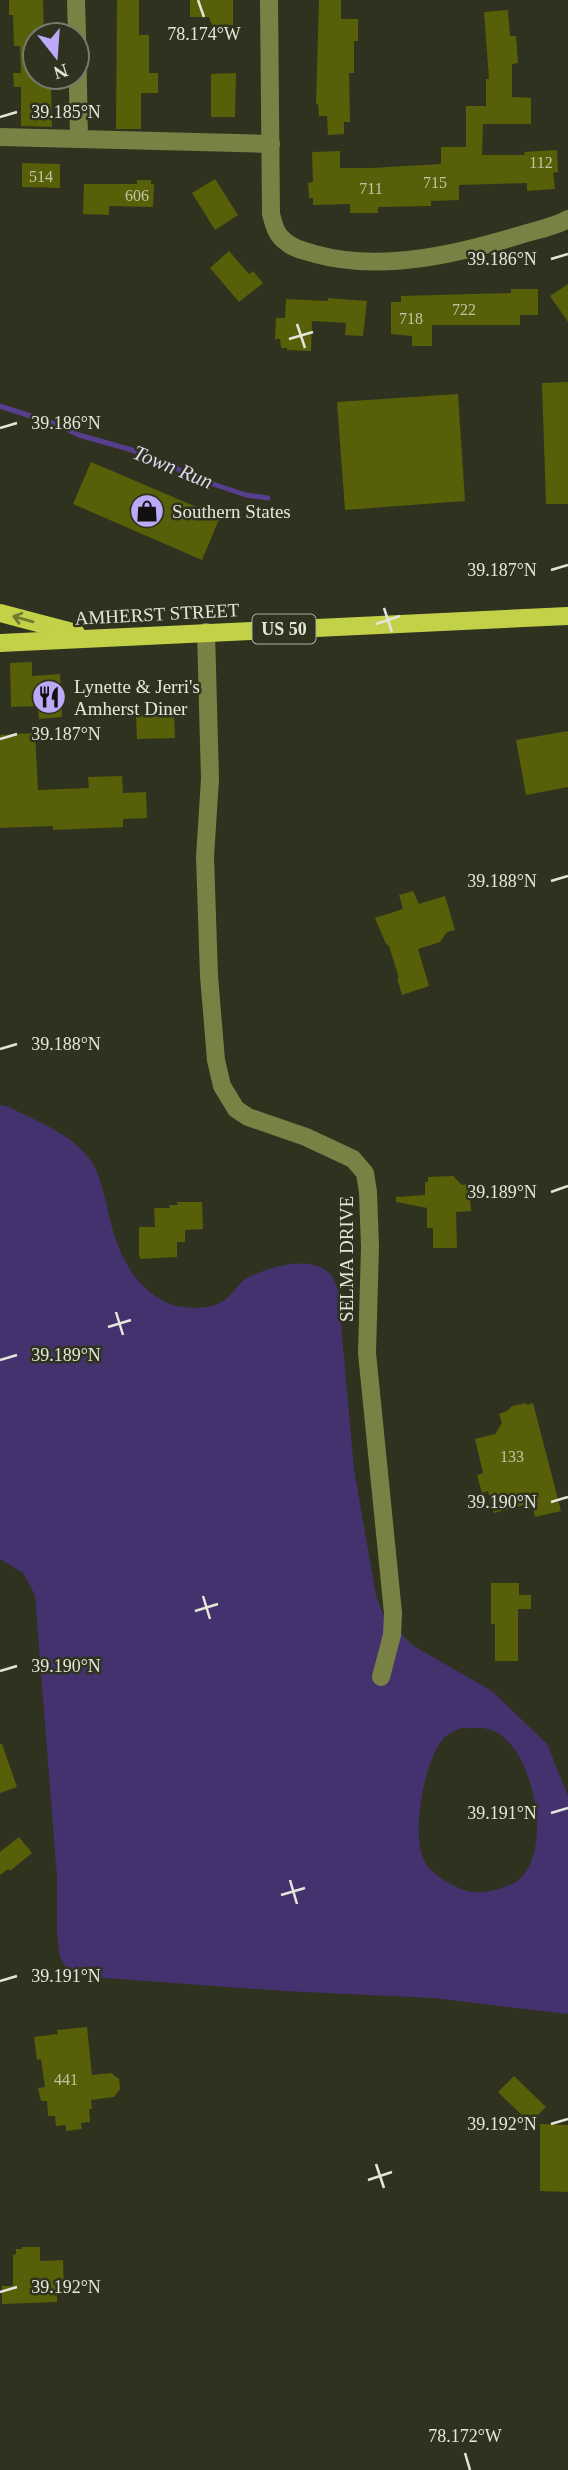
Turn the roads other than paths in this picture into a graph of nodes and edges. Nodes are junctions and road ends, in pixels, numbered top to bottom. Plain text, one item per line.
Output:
1 (76, 0) edge
2 (269, 0) edge
3 (77, 21) edge
4 (78, 91) edge
5 (0, 137) edge
6 (79, 139) junction
7 (271, 144) junction
8 (568, 219) edge
9 (0, 613) edge
10 (568, 616) edge
11 (206, 632) junction
12 (93, 637) junction
13 (0, 643) edge
14 (381, 1677) dead end

1 - 3 street
2 - 7 street
4 - 6 street
5 - 6 street
6 - 7 street
7 - 8 street
12 -> 9 main road, US 50
10 - 11 main road, AMHERST STREET / US 50
11 - 12 main road, AMHERST STREET / US 50
11 - 14 street, SELMA DRIVE
12 - 13 main road, AMHERST STREET / US 50

